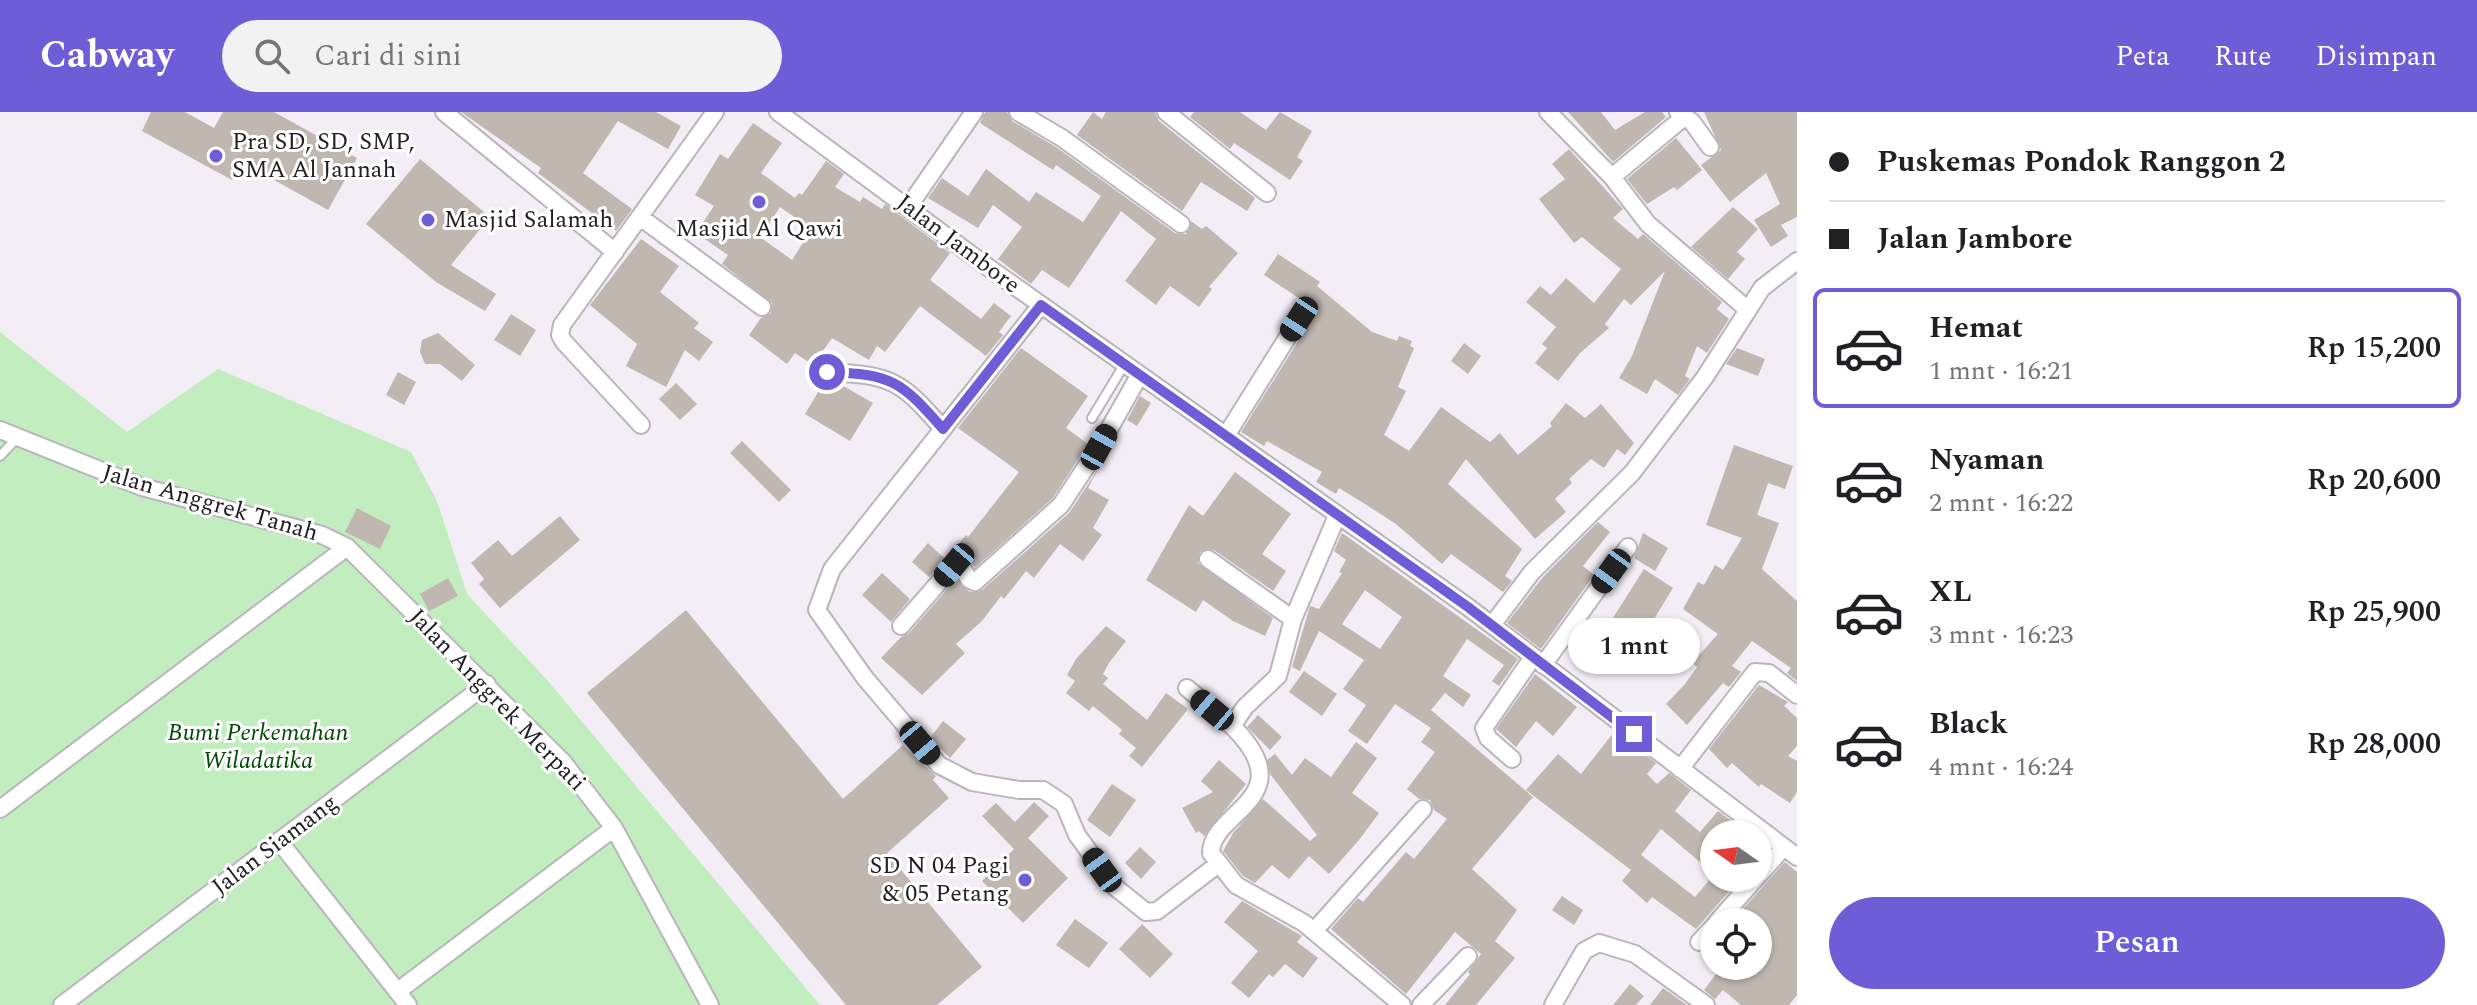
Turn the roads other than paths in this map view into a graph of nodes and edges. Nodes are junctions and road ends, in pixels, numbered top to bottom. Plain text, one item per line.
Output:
1 (444, 112) edge
2 (715, 112) edge
3 (778, 112) edge
4 (974, 112) edge
5 (1018, 112) edge
6 (1166, 112) edge
7 (1548, 112) edge
8 (1681, 114) edge
9 (1710, 147) dead end
10 (1612, 177) junction
11 (1267, 193) dead end
12 (909, 206) junction
13 (640, 217) junction
14 (1181, 224) dead end
15 (615, 252) junction
16 (1797, 261) edge
17 (1041, 305) junction
18 (762, 307) dead end
19 (1748, 310) junction
20 (1299, 319) dead end
21 (1124, 365) junction
22 (827, 372) dead end
23 (1139, 376) junction
24 (1092, 418) dead end
25 (641, 425) dead end
26 (943, 429) junction
27 (0, 430) edge
28 (1227, 434) junction
29 (17, 438) junction
30 (0, 456) edge
31 (1337, 516) junction
32 (340, 543) junction
33 (1628, 547) dead end
34 (1208, 559) dead end
35 (1293, 619) junction
36 (1492, 625) junction
37 (901, 626) dead end
38 (1538, 661) junction
39 (487, 684) junction
40 (1187, 688) dead end
41 (1797, 695) edge
42 (1232, 726) junction
43 (1512, 759) dead end
44 (1680, 769) junction
45 (0, 809) edge
46 (1423, 809) dead end
47 (614, 828) junction
48 (279, 841) junction
49 (1790, 852) edge
50 (1217, 865) junction
51 (1772, 866) edge
52 (1744, 892) edge
53 (1730, 908) edge
54 (1314, 931) junction
55 (1468, 956) dead end
56 (403, 998) edge
57 (62, 1005) edge
58 (710, 1005) edge
59 (1402, 1005) edge
60 (1421, 1005) edge
61 (1553, 1005) edge
62 (1706, 1005) edge

1 - 15 street
2 - 13 street
3 - 12 street, Jalan Jambore
4 - 12 street
5 - 14 street
6 - 11 street
7 - 10 street
8 - 9 street
8 - 10 street
10 - 19 street
12 - 17 street, Jalan Jambore
13 - 15 street
13 - 18 street
15 - 25 street
16 - 19 street
17 - 21 street, Jalan Jambore
17 - 26 street
19 - 36 street
20 - 28 street
21 - 23 street, Jalan Jambore
21 - 24 lane
22 - 26 street
23 - 28 street, Jalan Jambore
23 - 37 street
26 - 50 street
27 - 29 street, Jalan Anggrek Tanah
28 - 31 street, Jalan Jambore
29 - 30 lane
29 - 32 street, Jalan Anggrek Tanah
31 - 35 street
31 - 36 street, Jalan Jambore
32 - 39 street, Jalan Anggrek Merpati
32 - 45 street
33 - 38 street
34 - 35 street
35 - 42 street
36 - 38 street, Jalan Jambore
38 - 43 street
38 - 44 street, Jalan Jambore
39 - 47 street, Jalan Anggrek Merpati
39 - 48 street, Jalan Siamang
40 - 42 street
41 - 44 street
42 - 50 street
44 - 49 street, Jalan Jambore
46 - 54 street
47 - 56 street
47 - 58 street, Jalan Anggrek Merpati
48 - 56 street
48 - 57 street, Jalan Siamang
49 - 51 street
50 - 54 street
52 - 53 street
54 - 59 street
55 - 60 street
61 - 62 street

